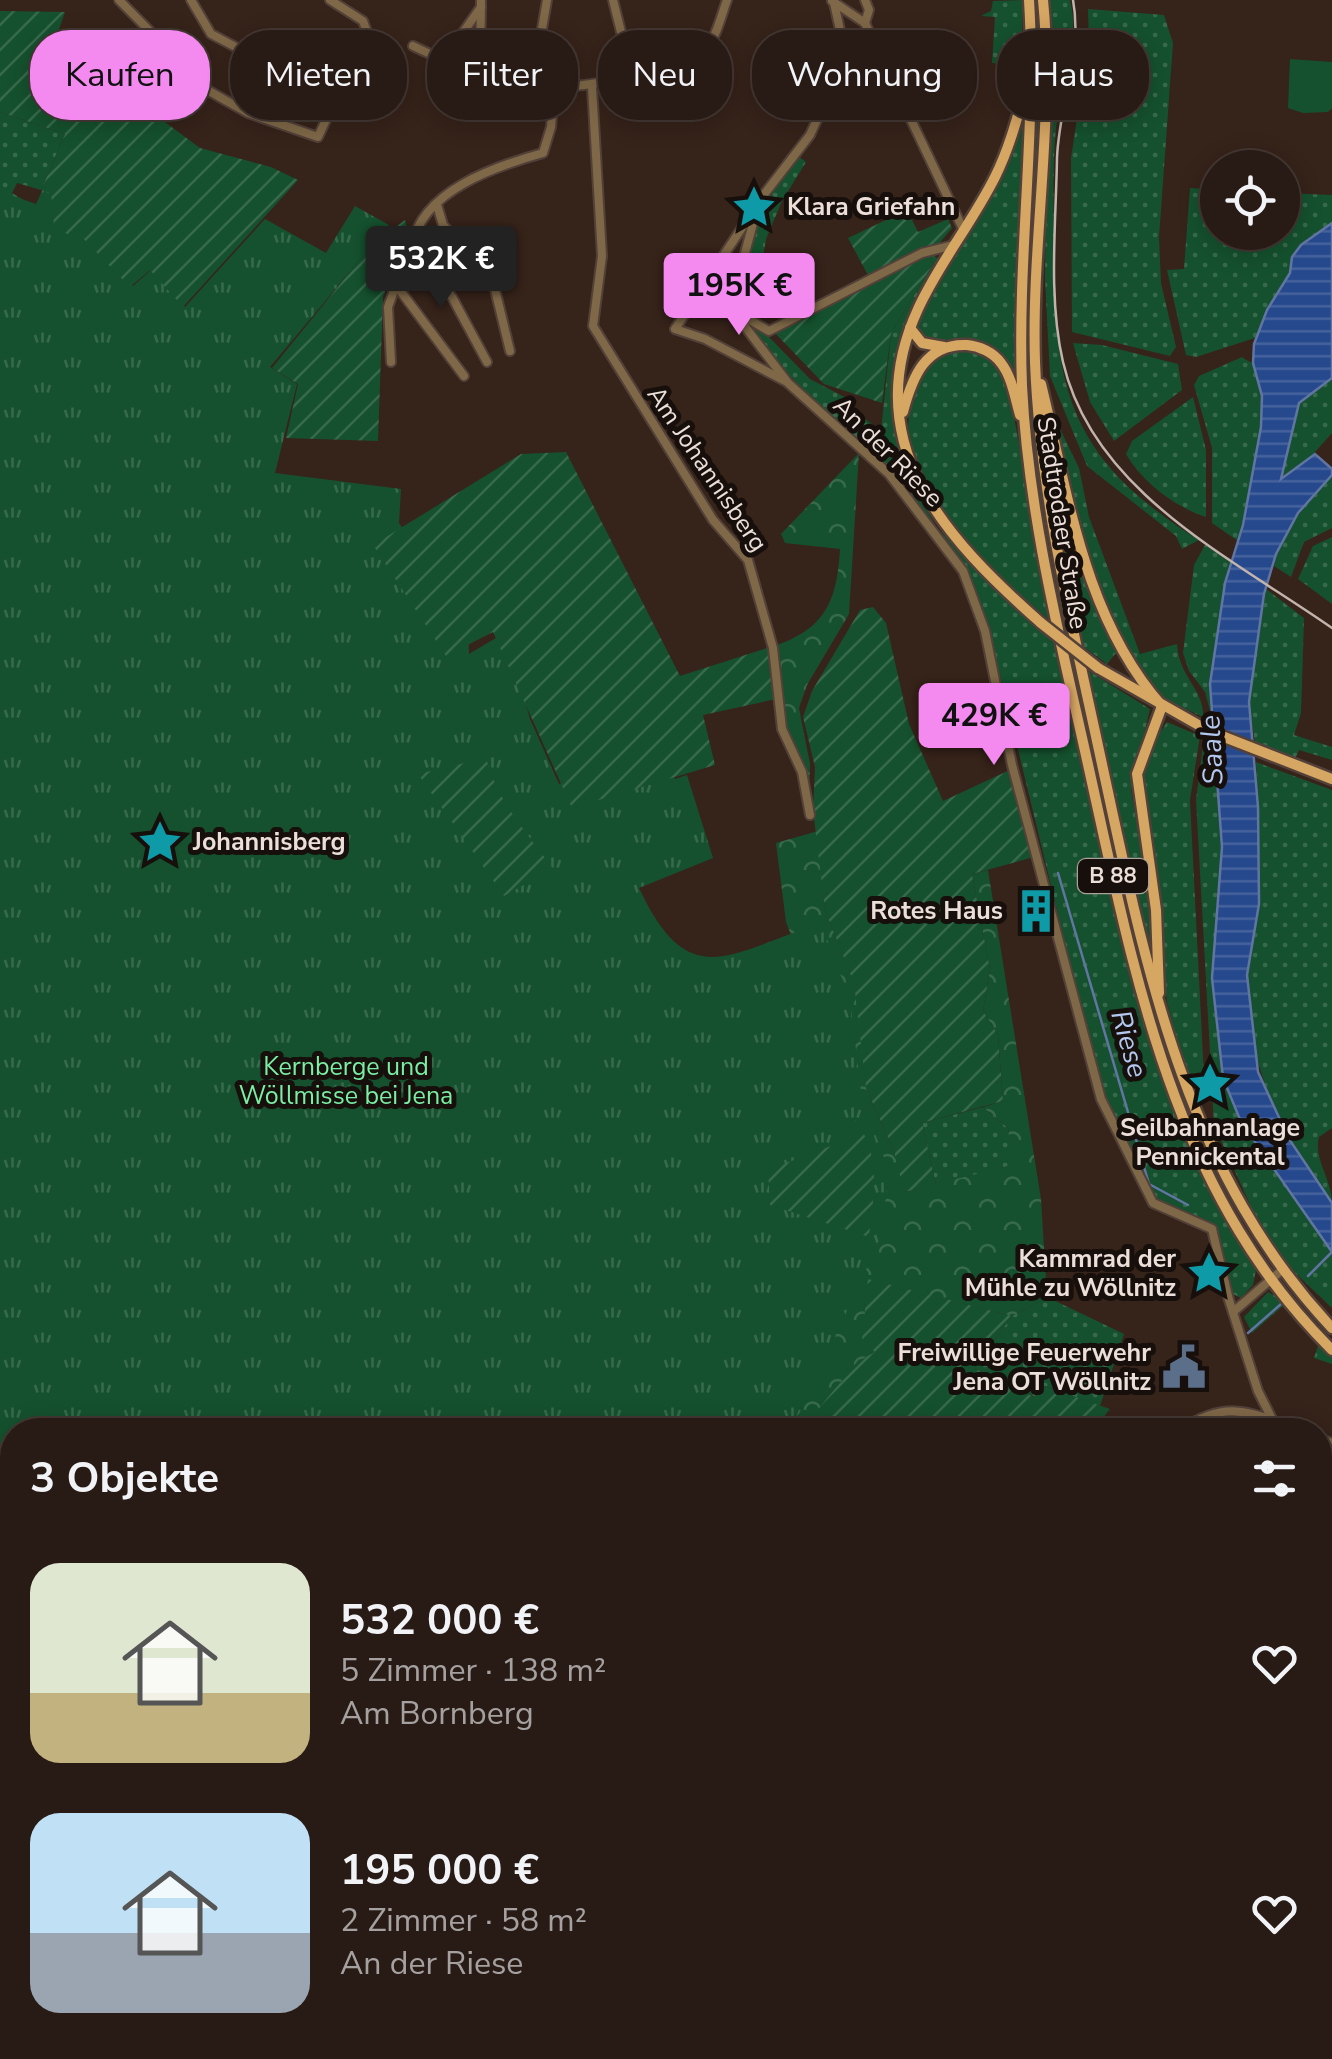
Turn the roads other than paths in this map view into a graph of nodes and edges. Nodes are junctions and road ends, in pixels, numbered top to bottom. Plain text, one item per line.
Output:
1 (119, 0) edge
2 (191, 0) edge
3 (330, 0) edge
4 (547, 0) edge
5 (613, 0) edge
6 (728, 0) edge
7 (864, 0) edge
8 (1029, 0) edge
9 (1043, 0) edge
10 (832, 1) edge
11 (481, 4) edge
12 (866, 24) junction
13 (367, 30) edge
14 (464, 30) edge
15 (481, 30) edge
16 (543, 30) edge
17 (620, 30) edge
18 (715, 30) edge
19 (1030, 30) edge
20 (230, 44) edge
21 (414, 46) dead end
22 (427, 51) edge
23 (598, 85) edge
24 (592, 87) junction
25 (578, 88) edge
26 (230, 102) edge
27 (270, 120) edge
28 (327, 120) edge
29 (551, 120) edge
30 (1016, 120) edge
31 (1029, 120) edge
32 (760, 202) junction
33 (436, 205) junction
34 (964, 231) junction
35 (954, 245) junction
36 (412, 246) junction
37 (396, 285) junction
38 (743, 316) junction
39 (910, 327) junction
40 (944, 347) junction
41 (510, 351) dead end
42 (1035, 358) junction
43 (391, 362) dead end
44 (487, 362) dead end
45 (464, 376) dead end
46 (788, 383) junction
47 (900, 423) junction
48 (1026, 436) junction
49 (1162, 706) junction
50 (1332, 776) edge
51 (810, 815) dead end
52 (1160, 1014) junction
53 (1282, 1270) junction
54 (1272, 1280) junction
55 (1233, 1312) junction
56 (1332, 1328) edge
57 (1332, 1350) edge
58 (1205, 1418) edge
59 (1258, 1418) edge
60 (1269, 1418) edge

1 - 26 street
2 - 20 street
3 - 13 street
4 - 16 street
5 - 17 street
6 - 18 street
7 - 12 street
8 - 19 main road, Stadtrodaer Straße / B 88
9 - 42 main road, Stadtrodaer Straße / B 88
10 - 12 street
10 - 32 street
11 - 14 street
11 - 15 street
12 - 34 street
21 - 22 street
23 - 24 street
24 - 25 street
24 - 51 street, Am Johannisberg
27 - 28 street
29 - 33 street
30 - 34 main road
31 - 48 main road, Stadtrodaer Straße / B 88
32 - 38 street
32 - 46 street
33 - 36 street
33 - 41 street
34 - 35 main road
35 - 38 street
35 - 39 main road
36 - 37 street
36 - 44 street
37 - 43 street
37 - 45 street
38 - 46 street, An der Riese
39 - 40 main road
39 - 47 main road
40 - 47 main road
40 - 48 main road
42 - 49 main road
42 - 52 main road, Stadtrodaer Straße / B 88
46 - 55 street, An der Riese
47 - 49 main road, bridge
48 - 54 main road, Stadtrodaer Straße / B 88
49 - 50 main road
49 - 52 main road
52 - 53 main road, Stadtrodaer Straße / B 88
53 - 54 street
53 - 56 main road, Stadtrodaer Straße / B 88
54 - 55 street
54 - 57 main road, Stadtrodaer Straße / B 88
55 - 60 street
58 - 59 street

